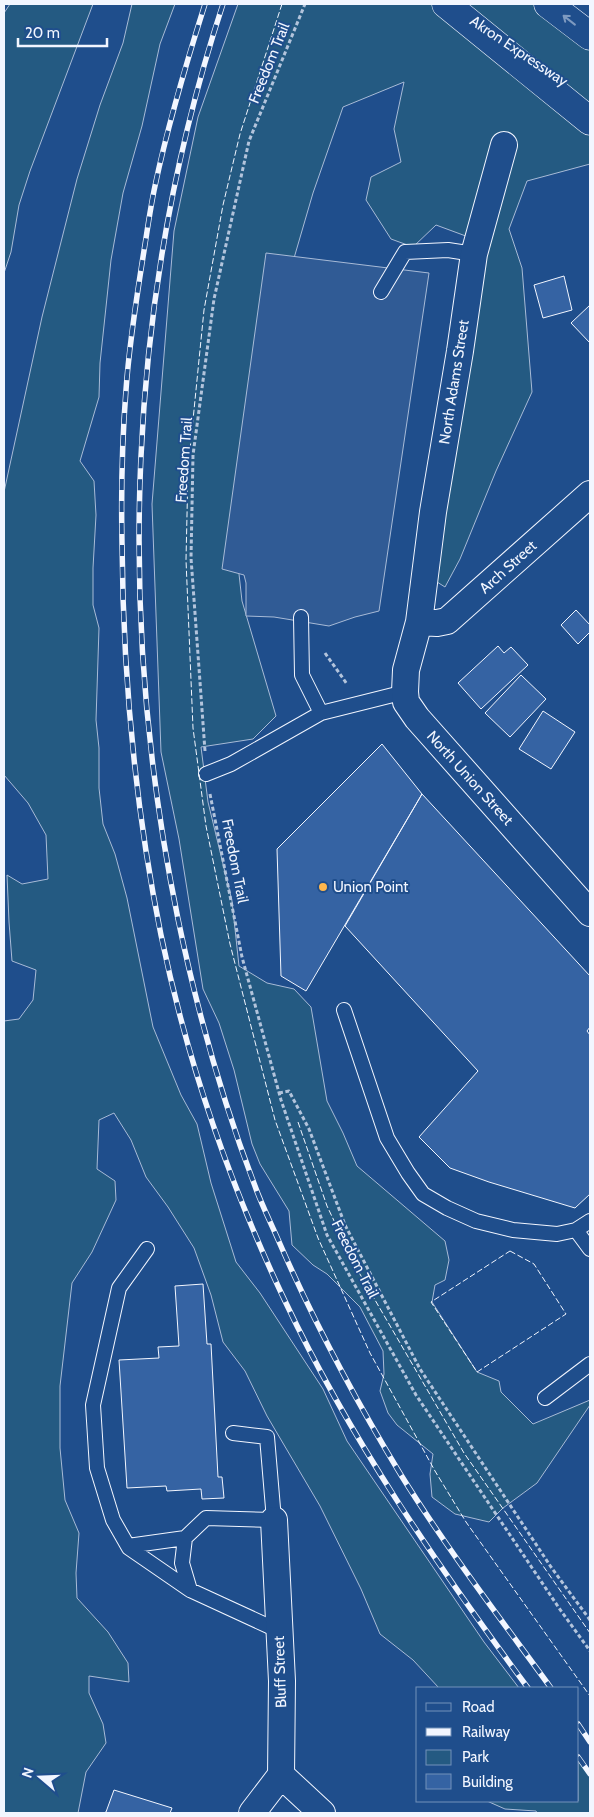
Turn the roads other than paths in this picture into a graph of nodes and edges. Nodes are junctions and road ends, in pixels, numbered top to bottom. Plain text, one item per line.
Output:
1 (447, 4) edge
2 (548, 4) edge
3 (590, 36) edge
4 (590, 99) edge
5 (590, 121) edge
6 (504, 145) dead end
7 (474, 254) junction
8 (381, 292) dead end
9 (590, 494) edge
10 (300, 617) dead end
11 (419, 622) junction
12 (404, 692) junction
13 (321, 713) junction
14 (206, 774) road end
15 (590, 913) edge
16 (344, 1010) dead end
17 (590, 1221) edge
18 (576, 1230) junction
19 (147, 1248) dead end
20 (590, 1249) edge
21 (590, 1364) edge
22 (546, 1398) dead end
23 (233, 1433) dead end
24 (274, 1520) junction
25 (185, 1538) junction
26 (128, 1546) junction
27 (190, 1590) junction
28 (279, 1631) junction
29 (281, 1775) junction
30 (252, 1813) edge
31 (322, 1813) edge

1 - 4 highway, Akron Expressway
1 - 5 highway
3 -> 2 highway
6 - 7 street, North Adams Street
7 - 8 lane
7 - 11 street, North Adams Street
9 - 11 street, Arch Street
10 - 13 lane
11 - 12 street
12 - 13 lane
12 - 15 street, North Union Street
13 - 14 lane
16 - 18 lane
17 - 18 lane
18 - 20 lane
19 - 26 lane
21 - 22 lane
23 - 24 lane
24 - 25 lane
24 - 28 street, Bluff Street
25 - 26 lane
25 - 27 lane
26 - 27 lane
27 - 28 lane
28 - 29 street, Bluff Street
29 - 30 street
29 - 31 street

